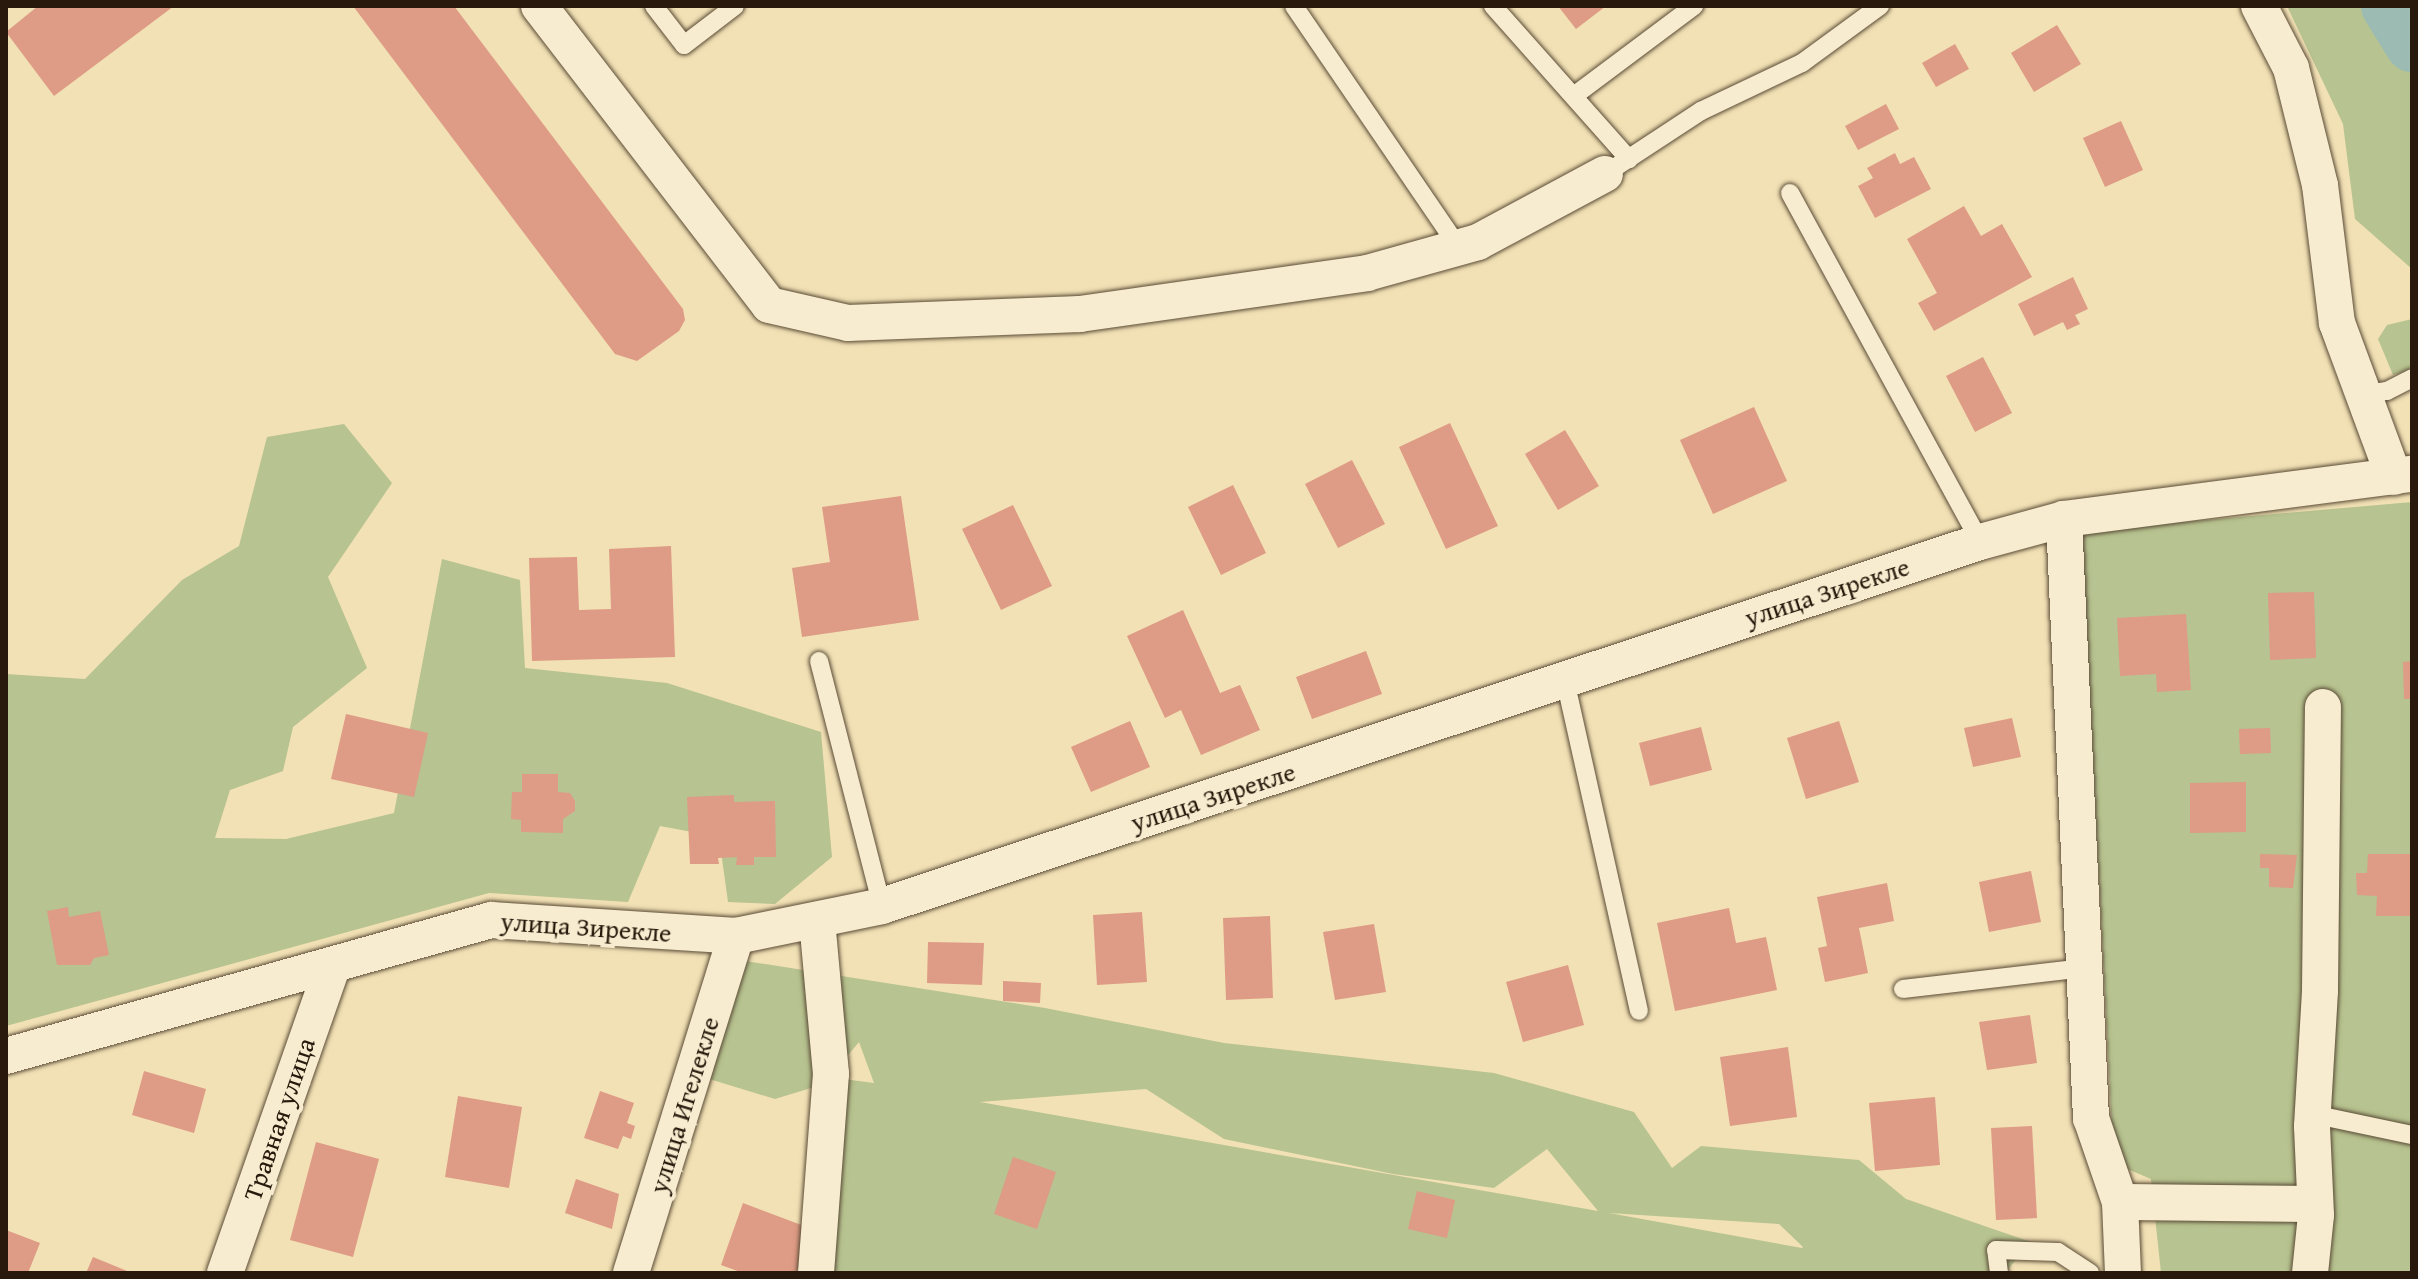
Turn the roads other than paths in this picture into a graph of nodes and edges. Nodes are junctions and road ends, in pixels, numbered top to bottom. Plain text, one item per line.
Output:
1 (539, 6) edge
2 (654, 6) edge
3 (735, 6) edge
4 (1294, 6) edge
5 (1493, 6) edge
6 (1694, 6) edge
7 (1880, 6) edge
8 (2259, 6) edge
9 (1575, 95) junction
10 (1617, 166) junction
11 (1790, 193) dead end
12 (1459, 248) junction
13 (2412, 378) edge
14 (2361, 395) junction
15 (2403, 475) edge
16 (2064, 519) junction
17 (1980, 542) junction
18 (819, 661) dead end
19 (1565, 680) junction
20 (2323, 707) dead end
21 (882, 906) junction
22 (817, 920) junction
23 (736, 936) junction
24 (333, 965) junction
25 (2084, 968) junction
26 (1903, 989) dead end
27 (1639, 1011) dead end
28 (6, 1056) edge
29 (2312, 1114) junction
30 (2412, 1135) edge
31 (2120, 1202) junction
32 (2315, 1204) junction
33 (225, 1273) edge
34 (631, 1273) edge
35 (816, 1273) edge
36 (1999, 1273) edge
37 (2090, 1273) edge
38 (2123, 1273) edge
39 (2310, 1273) edge

1 - 12 street
2 - 3 lane
4 - 12 lane
5 - 9 lane
6 - 9 lane
7 - 10 lane
8 - 14 street
9 - 10 lane
10 - 12 street
11 - 17 lane
13 - 14 lane
14 - 15 street
15 - 16 street, улица Зирекле
16 - 17 street, улица Зирекле
16 - 25 street
17 - 19 street, улица Зирекле
18 - 21 lane
19 - 21 street, улица Зирекле
19 - 27 lane
20 - 29 street
21 - 22 street, улица Зирекле
22 - 23 street, улица Зирекле
22 - 35 street
23 - 24 street, улица Зирекле
23 - 34 street, улица Игелекле
24 - 28 street, улица Зирекле
24 - 33 street, Травная улица
25 - 26 lane
25 - 31 street
29 - 30 lane
29 - 32 street
31 - 32 street
31 - 38 street
32 - 39 street
36 - 37 lane

